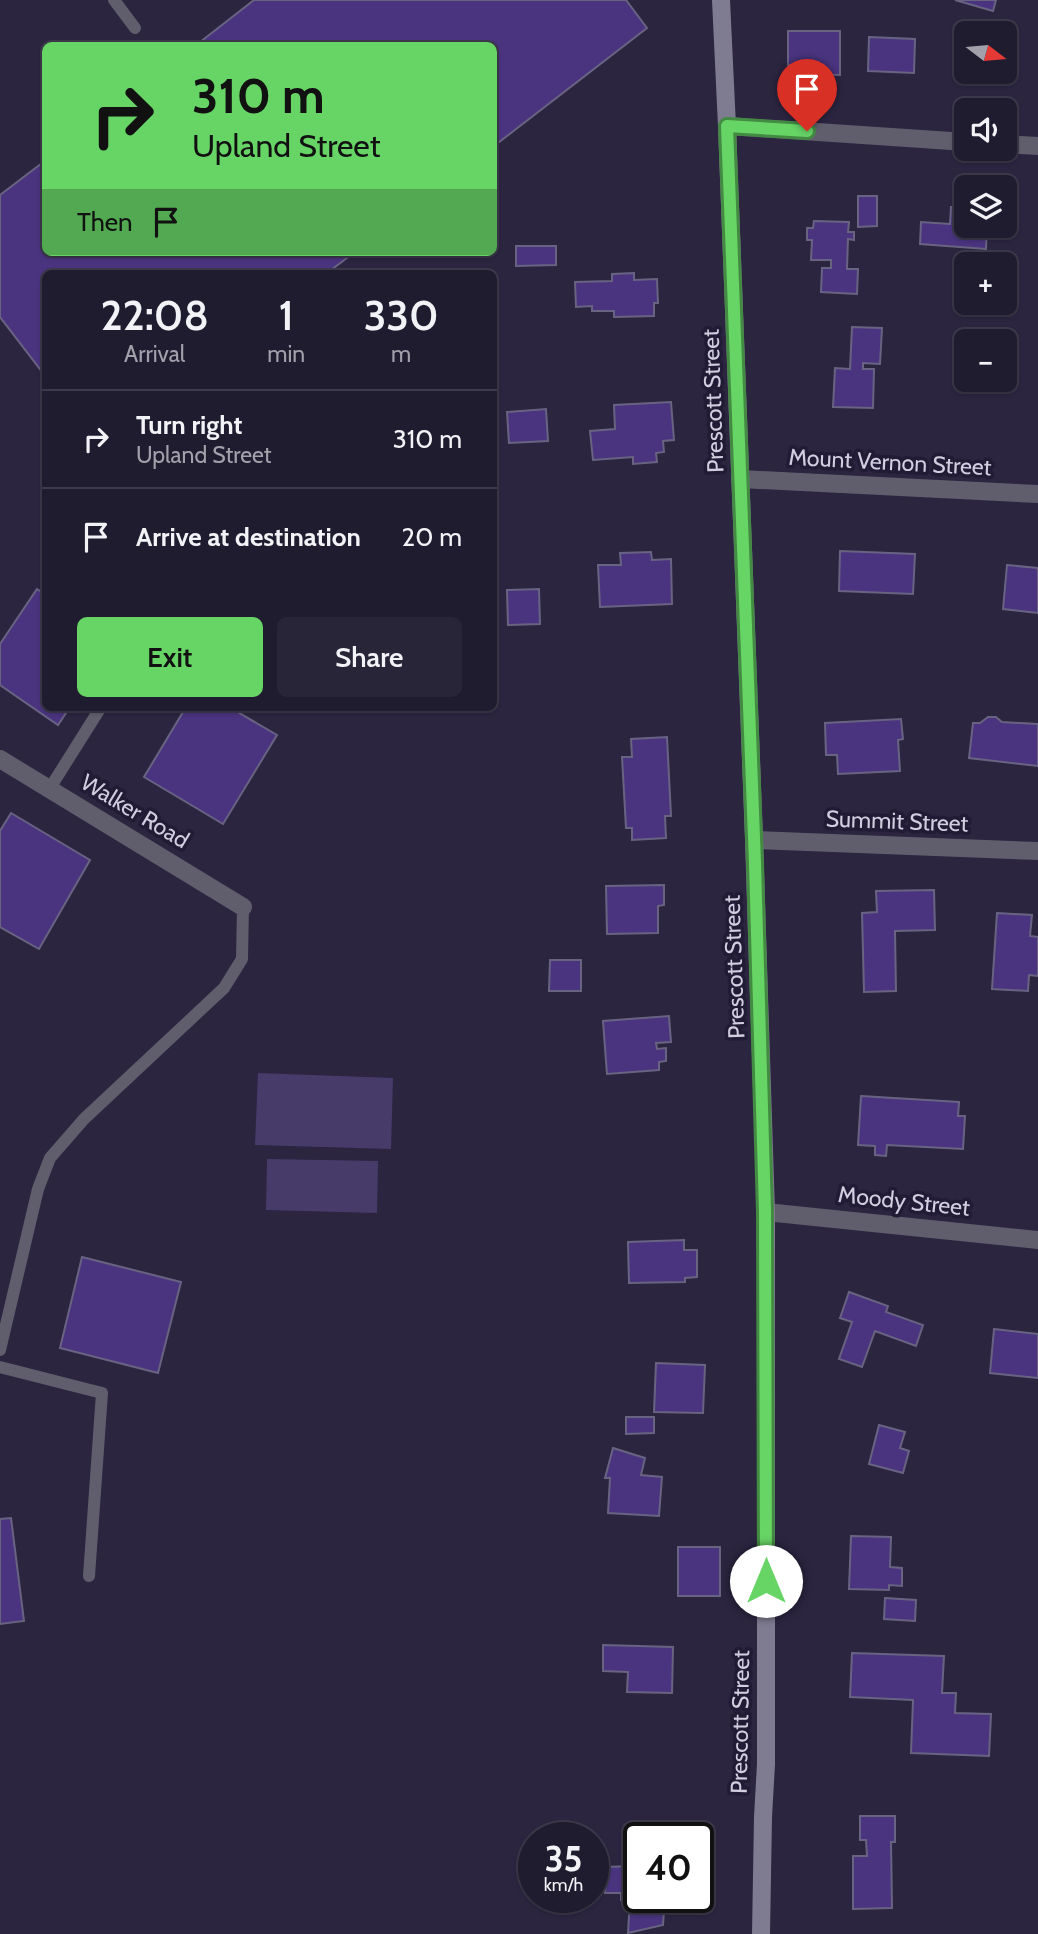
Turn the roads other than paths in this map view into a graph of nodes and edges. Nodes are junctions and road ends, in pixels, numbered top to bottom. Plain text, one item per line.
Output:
1 (114, 0) edge
2 (720, 0) edge
3 (135, 28) dead end
4 (727, 126) junction
5 (954, 141) edge
6 (1017, 145) edge
7 (1038, 146) edge
8 (740, 480) junction
9 (1038, 494) edge
10 (98, 711) edge
11 (0, 759) edge
12 (50, 788) junction
13 (754, 840) junction
14 (1038, 850) edge
15 (243, 907) joint
16 (765, 1212) junction
17 (1038, 1240) edge
18 (0, 1350) edge
19 (0, 1367) edge
20 (89, 1576) dead end
21 (761, 1934) edge

1 - 3 lane
2 - 4 street, Prescott Street
4 - 5 street
4 - 8 street, Prescott Street
6 - 7 street
8 - 9 street, Mount Vernon Street
8 - 13 street, Prescott Street
10 - 12 lane
11 - 12 street, Walker Road
12 - 15 street, Walker Road
13 - 14 street, Summit Street
13 - 16 street, Prescott Street
15 - 18 lane
16 - 17 street, Moody Street
16 - 21 street, Prescott Street
19 - 20 lane

